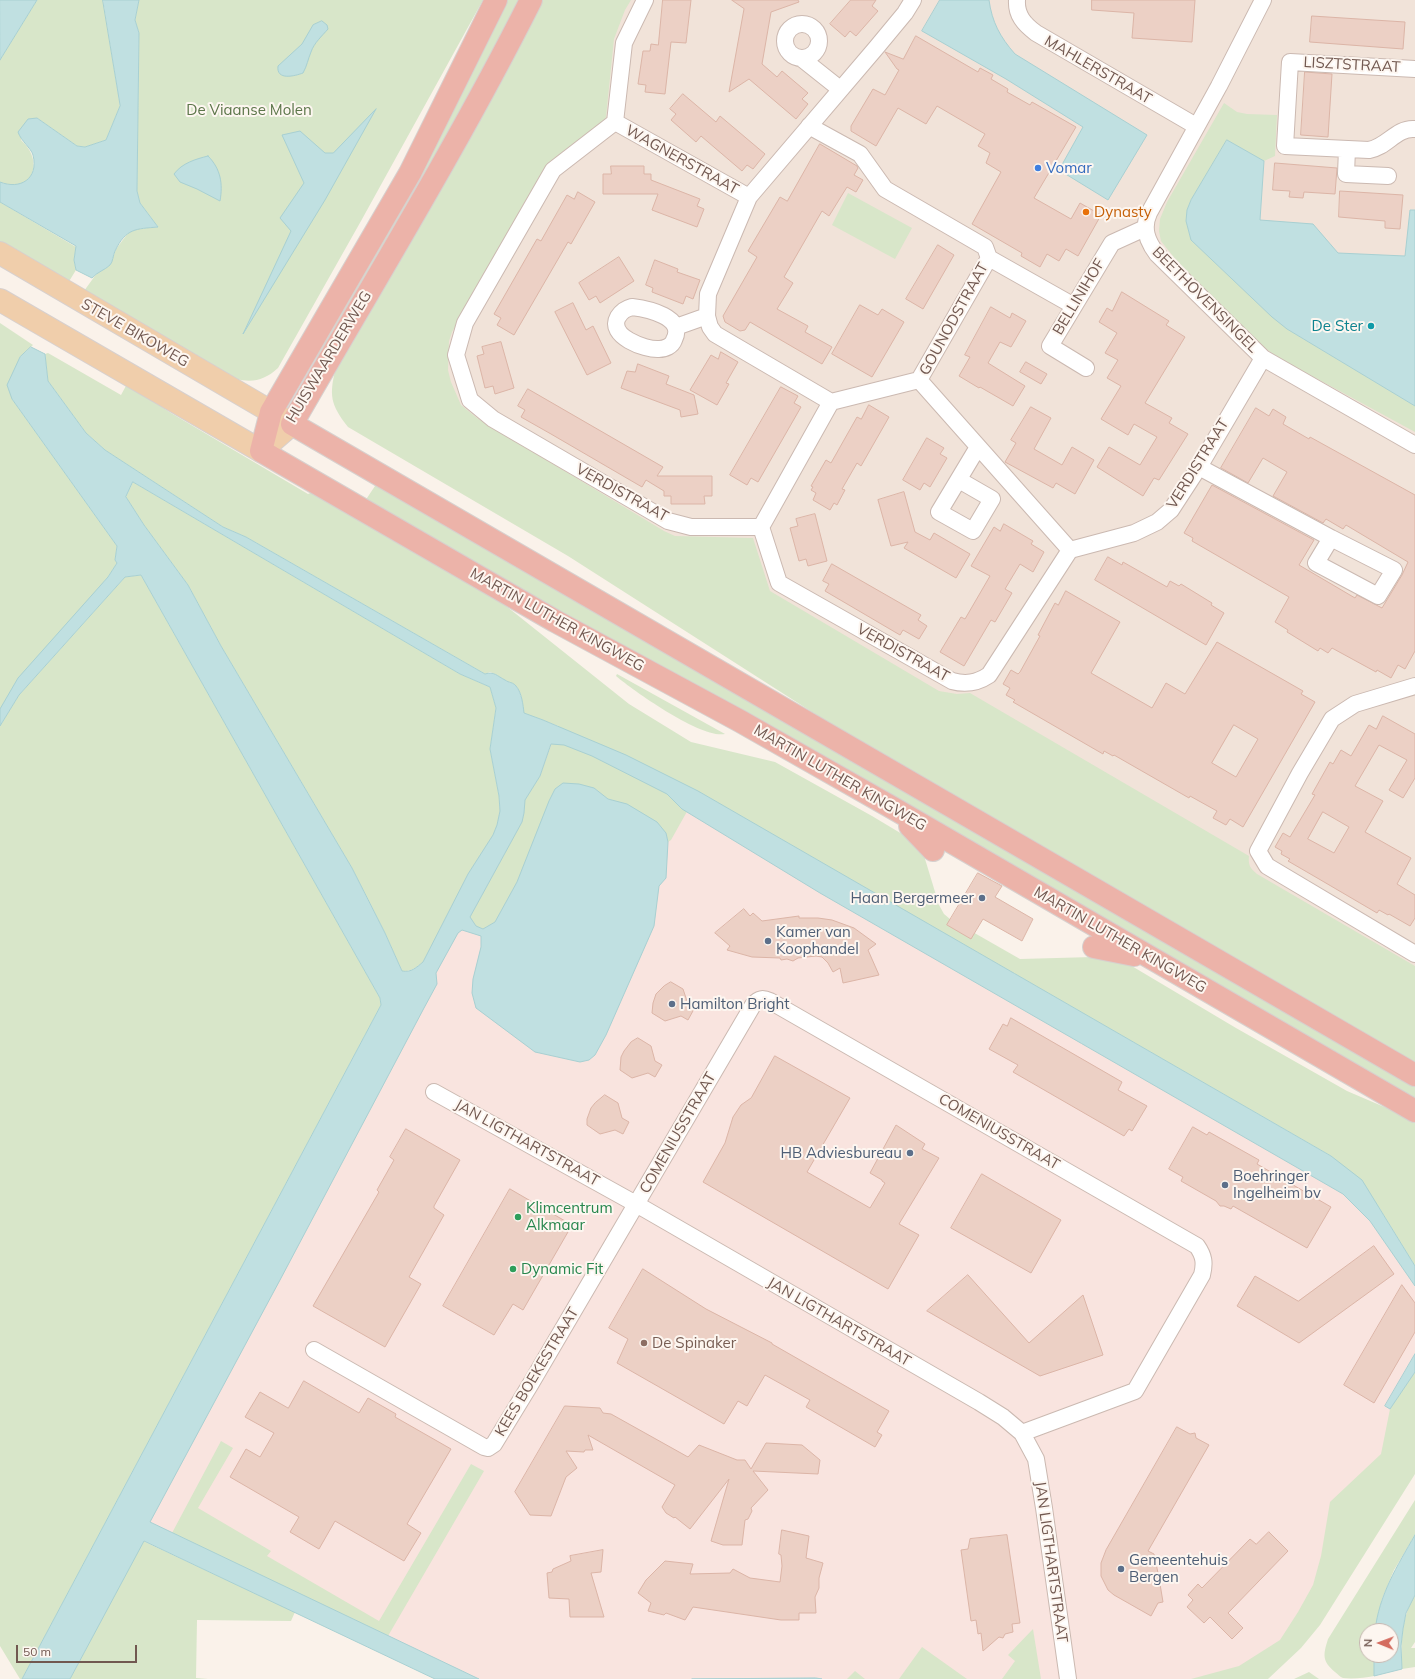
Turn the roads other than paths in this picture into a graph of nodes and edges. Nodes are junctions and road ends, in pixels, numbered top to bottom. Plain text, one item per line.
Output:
1 (496, 0) edge
2 (531, 0) edge
3 (645, 0) edge
4 (913, 0) edge
5 (1017, 0) edge
6 (1263, 0) edge
7 (801, 58) dead end
8 (1415, 68) edge
9 (840, 89) junction
10 (615, 122) junction
11 (1415, 125) edge
12 (809, 126) junction
13 (1196, 126) junction
14 (1347, 149) junction
15 (1388, 176) dead end
16 (749, 197) junction
17 (1145, 228) junction
18 (0, 253) edge
19 (989, 258) junction
20 (0, 300) edge
21 (1074, 306) junction
22 (706, 316) junction
23 (676, 326) dead end
24 (1263, 358) junction
25 (1086, 368) dead end
26 (919, 380) junction
27 (832, 402) junction
28 (271, 412) junction
29 (292, 424) junction
30 (1415, 446) edge
31 (978, 447) junction
32 (261, 451) junction
33 (1199, 467) junction
34 (959, 480) dead end
35 (761, 528) junction
36 (1331, 538) dead end
37 (1070, 550) junction
38 (1415, 686) edge
39 (893, 808) junction
40 (933, 850) dead end
41 (1094, 947) dead end
42 (1415, 954) edge
43 (1151, 958) junction
44 (1415, 1075) edge
45 (434, 1092) dead end
46 (1415, 1111) edge
47 (636, 1204) junction
48 (314, 1350) dead end
49 (1022, 1432) junction
50 (1068, 1679) edge

1 - 28 highway, HUISWAARDERWEG
2 - 29 highway, HUISWAARDERWEG
3 - 10 street
4 - 9 street
5 - 13 street, MAHLERSTRAAT
6 - 13 street, BEETHOVENSINGEL
7 - 9 street
8 - 14 street, LISZTSTRAAT
9 - 12 street
10 - 16 street, WAGNERSTRAAT
10 - 35 street, VERDISTRAAT
11 - 14 street, LISZTSTRAAT
12 - 16 street
12 - 19 street
13 - 17 street, BEETHOVENSINGEL
14 - 15 street
16 - 22 street
17 - 21 street, BELLINIHOF
17 - 24 street, BEETHOVENSINGEL
18 - 28 main road, STEVE BIKOWEG
19 - 21 street
19 - 26 street, GOUNODSTRAAT
20 - 32 main road
21 - 25 street, BELLINIHOF
22 - 23 street
22 - 27 street
24 - 30 street, BEETHOVENSINGEL
24 - 33 street, VERDISTRAAT
26 - 27 street
26 - 31 street
27 - 35 street
28 - 29 main road, MARTIN LUTHER KINGWEG
28 - 32 highway, HUISWAARDERWEG
29 - 32 main road, HUISWAARDERWEG
29 - 44 highway, MARTIN LUTHER KINGWEG
31 - 34 street
31 - 37 street
32 - 39 highway, MARTIN LUTHER KINGWEG
33 - 36 street
33 - 37 street, VERDISTRAAT
35 - 37 street, VERDISTRAAT
38 - 42 street
39 - 40 highway
39 - 43 highway, MARTIN LUTHER KINGWEG
41 - 43 highway
43 - 46 highway, MARTIN LUTHER KINGWEG
45 - 47 street, JAN LIGTHARTSTRAAT
47 - 48 street, KEES BOEKESTRAAT
47 - 49 street, JAN LIGTHARTSTRAAT
47 - 49 street, COMENIUSSTRAAT
49 - 50 street, JAN LIGTHARTSTRAAT

